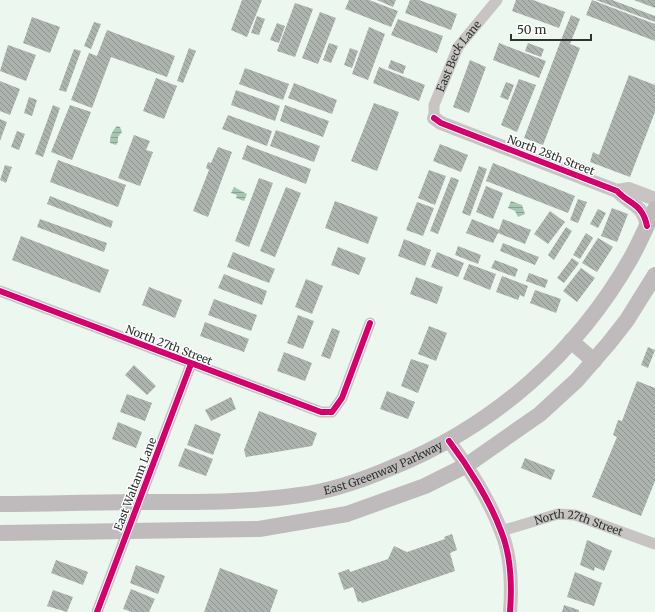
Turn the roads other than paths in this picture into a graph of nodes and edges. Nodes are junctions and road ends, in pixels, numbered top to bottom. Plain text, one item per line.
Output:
1 (497, 0) edge
2 (434, 118) joint
3 (617, 190) junction
4 (655, 199) edge
5 (655, 209) edge
6 (647, 226) junction
7 (655, 275) edge
8 (0, 292) edge
9 (370, 323) dead end
10 (571, 341) junction
11 (594, 361) junction
12 (191, 364) junction
13 (449, 441) junction
14 (467, 465) junction
15 (300, 495) junction
16 (139, 502) junction
17 (0, 504) edge
18 (302, 521) junction
19 (501, 531) junction
20 (128, 532) junction
21 (0, 533) edge
22 (655, 544) edge
23 (97, 612) edge
24 (510, 612) edge

1 - 2 street, East Beck Lane
2 - 3 street, North 28th Street
3 - 4 street, North 28th Street
3 - 6 street, North 28th Street
5 - 6 main road, East Greenway Parkway
6 - 10 main road, East Greenway Parkway
7 - 11 main road
8 - 12 street, North 27th Street
9 - 12 street, North 27th Street
10 - 11 main road
10 - 13 main road, East Greenway Parkway
11 - 14 main road
12 - 16 street, East Waltann Lane
13 - 14 street
13 - 15 main road, East Greenway Parkway
14 - 18 main road
14 - 19 street
15 - 16 main road, East Greenway Parkway
15 - 18 main road
16 - 17 main road, East Greenway Parkway
16 - 20 street, East Waltann Lane
18 - 20 main road
19 - 22 street, North 27th Street
19 - 24 street
20 - 21 main road
20 - 23 street, East Waltann Lane

